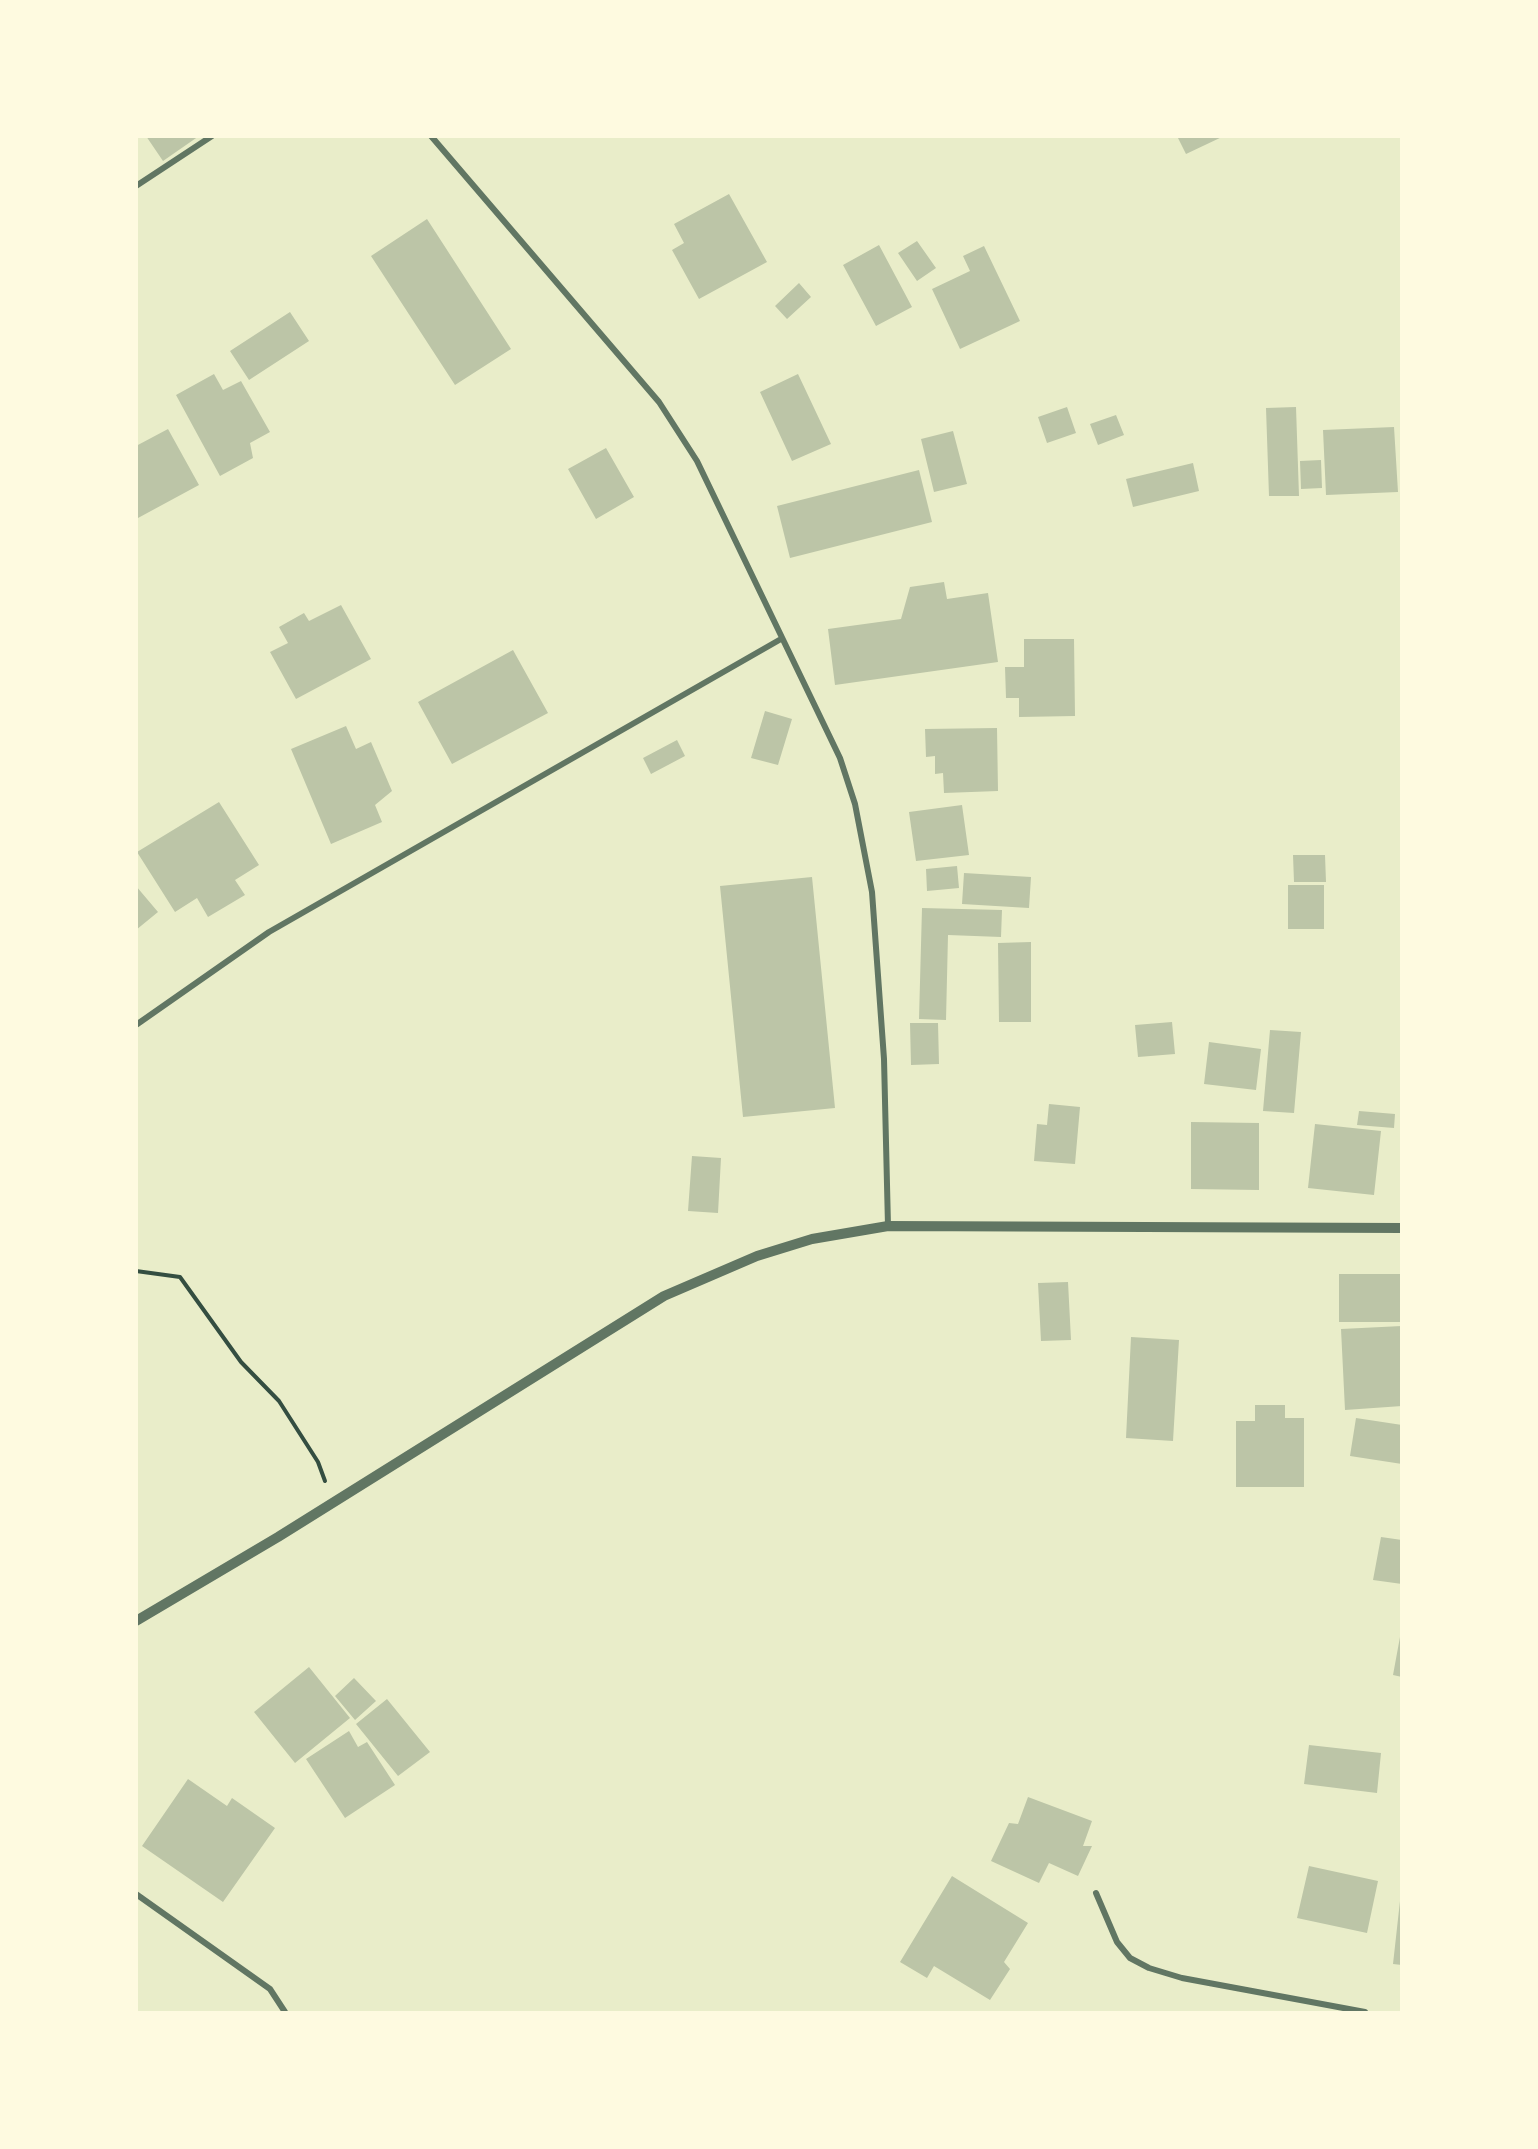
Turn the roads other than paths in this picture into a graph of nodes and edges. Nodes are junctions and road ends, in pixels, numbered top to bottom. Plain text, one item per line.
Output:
1 (212, 136) edge
2 (431, 136) edge
3 (136, 186) edge
4 (781, 639) junction
5 (136, 1025) edge
6 (888, 1226) junction
7 (1401, 1228) edge
8 (136, 1621) edge
9 (1096, 1893) dead end
10 (136, 1894) edge
11 (285, 2013) edge
12 (1365, 2013) edge

1 - 3 street
2 - 4 street
4 - 5 street
4 - 6 street
6 - 7 street
6 - 8 street
9 - 12 street
10 - 11 street

